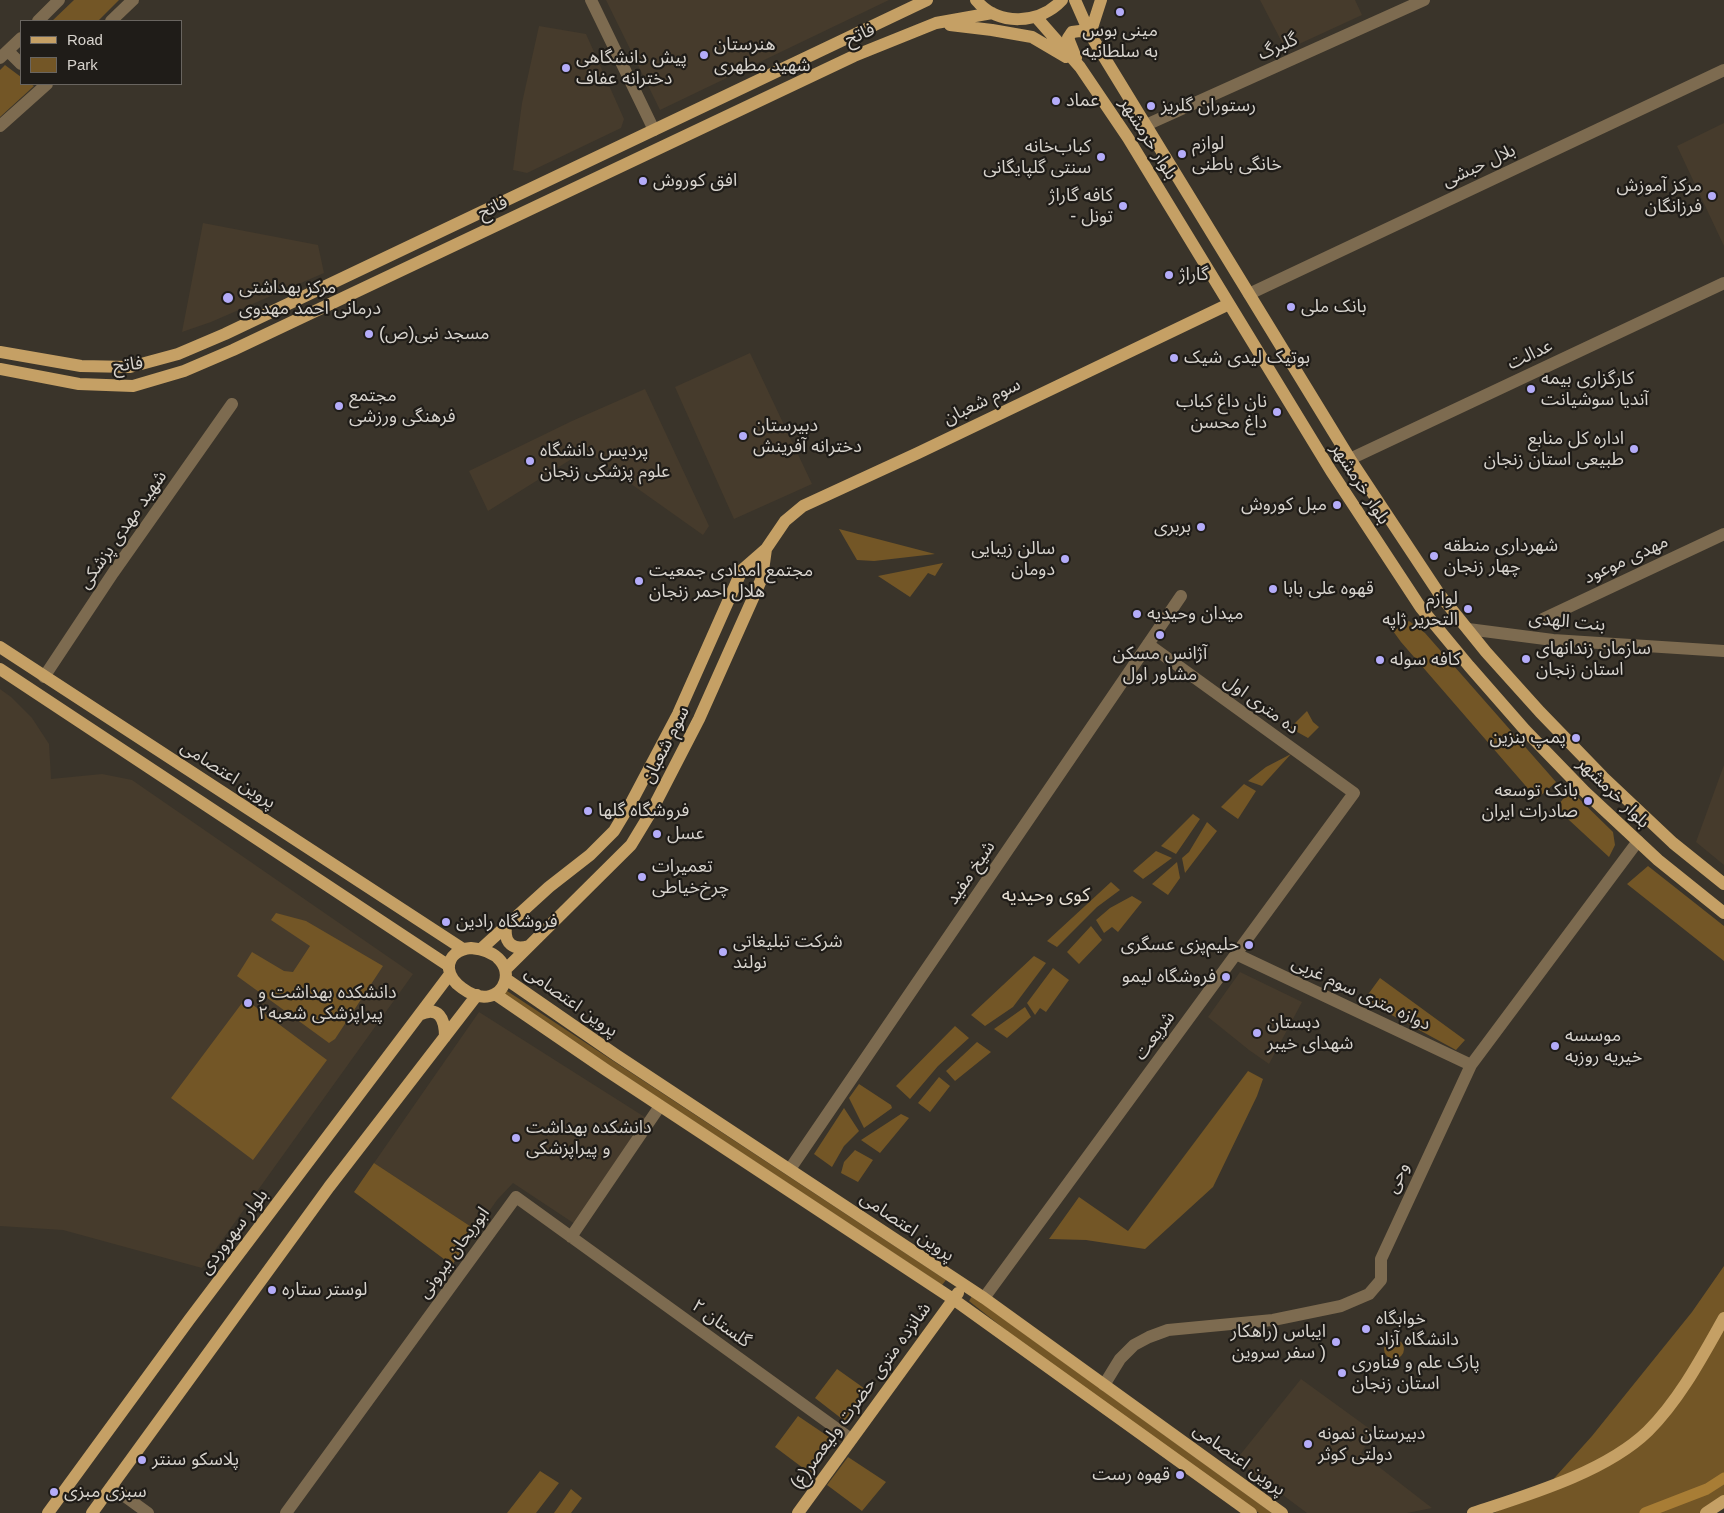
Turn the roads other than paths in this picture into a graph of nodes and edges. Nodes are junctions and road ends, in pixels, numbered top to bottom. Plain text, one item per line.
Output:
1 (60, 0) edge
2 (133, 0) edge
3 (591, 0) edge
4 (927, 0) edge
5 (976, 0) edge
6 (1062, 0) edge
7 (1074, 0) edge
8 (1100, 0) edge
9 (1424, 0) edge
10 (992, 13) junction
11 (1036, 17) junction
12 (39, 20) edge
13 (112, 20) edge
14 (936, 23) junction
15 (1090, 34) junction
16 (20, 39) edge
17 (4, 54) edge
18 (20, 63) edge
19 (1080, 67) junction
20 (1724, 70) edge
21 (44, 85) edge
22 (1146, 125) junction
23 (0, 126) edge
24 (654, 130) junction
25 (1724, 283) edge
26 (1249, 294) junction
27 (1229, 304) junction
28 (0, 352) edge
29 (130, 367) junction
30 (0, 369) edge
31 (133, 386) junction
32 (232, 404) dead end
33 (1350, 459) junction
34 (1724, 534) edge
35 (766, 549) junction
36 (1181, 596) dead end
37 (1543, 619) dead end
38 (1468, 629) junction
39 (1148, 644) junction
40 (0, 647) edge
41 (1724, 651) edge
42 (0, 670) edge
43 (44, 677) junction
44 (1354, 793) joint
45 (1638, 841) junction
46 (1724, 884) edge
47 (1724, 913) edge
48 (506, 927) junction
49 (529, 946) junction
50 (463, 949) junction
51 (481, 949) junction
52 (1236, 954) junction
53 (449, 970) junction
54 (506, 974) junction
55 (496, 994) junction
56 (477, 995) junction
57 (419, 1014) junction
58 (445, 1037) junction
59 (1471, 1065) junction
60 (660, 1106) junction
61 (790, 1169) junction
62 (571, 1237) junction
63 (964, 1285) junction
64 (984, 1298) junction
65 (953, 1299) junction
66 (1724, 1318) edge
67 (1104, 1385) junction
68 (851, 1439) junction
69 (112, 1487) junction
70 (1724, 1501) edge
71 (48, 1513) edge
72 (92, 1513) edge
73 (148, 1513) edge
74 (286, 1513) edge
75 (798, 1513) edge
76 (1251, 1513) edge
77 (1282, 1513) edge
78 (1473, 1513) edge
79 (1706, 1513) edge

1 - 12 street
2 - 13 street
3 - 24 street
4 - 24 main road, فاتح
5 - 10 main road
6 - 11 main road
7 - 15 main road, بلوار خرمشهر
8 - 15 main road
9 - 22 street, گلبرگ
10 - 11 main road
10 - 14 main road, فاتح
11 - 19 main road, بلوار خرمشهر
14 - 19 main road
14 - 31 main road, فاتح
15 - 19 main road
15 - 22 main road, بلوار خرمشهر
16 - 17 street
17 - 18 street
19 - 27 main road, بلوار خرمشهر
20 - 26 street, بلال حبشی
21 - 23 street
22 - 26 main road, بلوار خرمشهر
24 - 29 main road, فاتح
25 - 33 street, عدالت
26 - 33 main road, بلوار خرمشهر
27 - 35 main road, سوم شعبان
27 - 45 main road, بلوار خرمشهر
28 - 29 main road, فاتح
29 - 31 main road
30 - 31 main road, فاتح
32 - 43 street, شهید مهدی پزشکی
33 - 38 main road, بلوار خرمشهر
34 - 37 street, مهدی موعود
35 - 48 main road, سوم شعبان
35 - 49 main road, سوم شعبان
36 - 39 street, شیخ مفید
38 - 41 street, بنت الهدی
38 - 46 main road, بلوار خرمشهر
39 - 44 street, ده متری اول
39 - 61 street, شیخ مفید
40 - 43 main road, پروین اعتصامی
42 - 53 main road
43 - 50 main road, پروین اعتصامی
44 - 52 street, شریعت
45 - 47 main road, بلوار خرمشهر
45 - 59 street, وحی
48 - 49 main road
48 - 51 main road, سوم شعبان
49 - 54 main road, سوم شعبان
50 - 51 main road
50 - 53 main road
51 - 54 main road
52 - 59 street, دوازه متری سوم غربی
52 - 64 street, شریعت
53 - 56 main road
53 - 57 main road, بلوار سهروردی
54 - 55 main road
54 - 61 main road, پروین اعتصامی
55 - 56 main road
55 - 60 main road, پروین اعتصامی
56 - 58 main road
57 - 58 main road
57 - 71 main road, بلوار سهروردی
58 - 69 main road
59 - 67 street, وحی
60 - 62 street
60 - 65 main road, پروین اعتصامی
61 - 63 main road, پروین اعتصامی
62 - 68 street, گلستان ۲
62 - 74 street, ابوریحان بیرونی
63 - 64 main road, پروین اعتصامی
63 - 65 main road, شانزده متری حضرت ولیعصر(ع)
64 - 67 main road, پروین اعتصامی
65 - 68 main road, شانزده متری حضرت ولیعصر(ع)
65 - 76 main road, پروین اعتصامی
66 - 78 main road
67 - 77 main road, پروین اعتصامی
68 - 75 main road, شانزده متری حضرت ولیعصر(ع)
69 - 72 main road
69 - 73 street
70 - 79 main road

